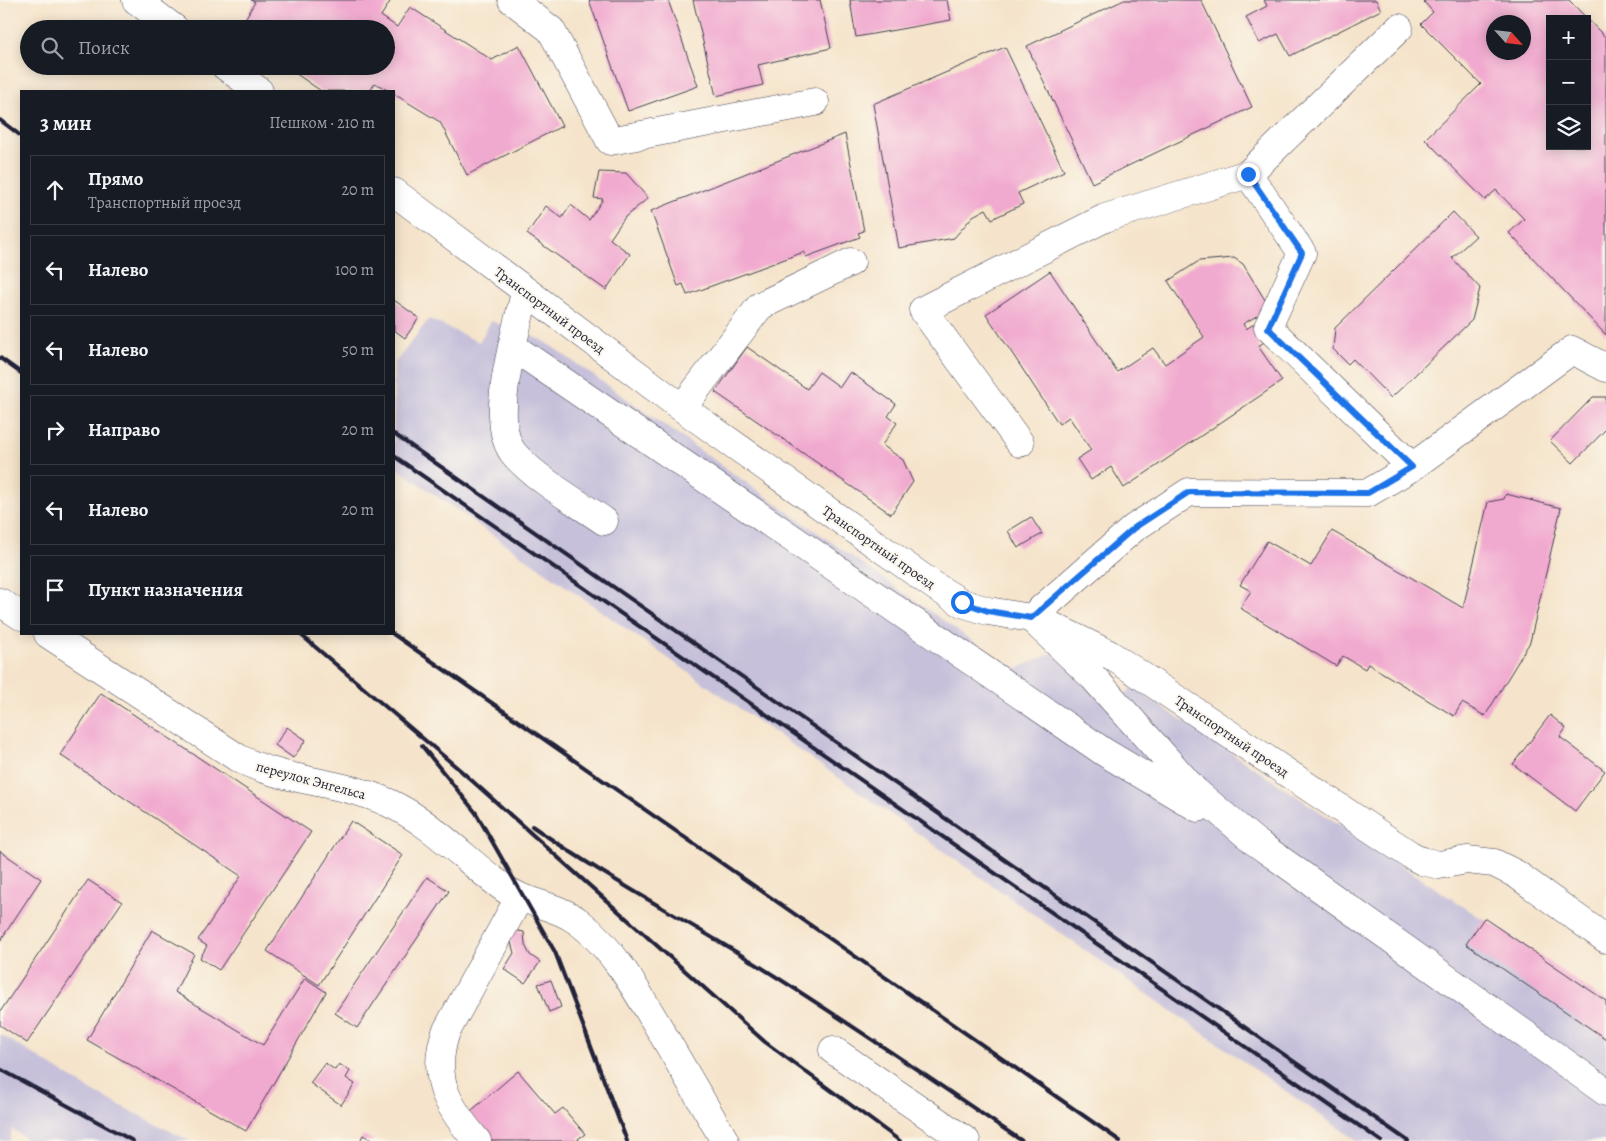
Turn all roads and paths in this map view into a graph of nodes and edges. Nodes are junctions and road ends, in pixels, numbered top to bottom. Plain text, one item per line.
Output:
1 (136, 0) edge
2 (512, 0) edge
3 (163, 20) edge
4 (1400, 28) dead end
5 (237, 75) edge
6 (258, 90) edge
7 (815, 102) dead end
8 (1248, 174) junction
9 (395, 193) edge
10 (851, 262) dead end
11 (525, 292) junction
12 (513, 347) junction
13 (1606, 368) edge
14 (682, 408) junction
15 (1020, 443) dead end
16 (1412, 467) junction
17 (604, 521) dead end
18 (0, 602) edge
19 (20, 615) edge
20 (1031, 618) junction
21 (50, 635) edge
22 (1254, 841) junction
23 (519, 898) junction
24 (1606, 939) edge
25 (833, 1050) dead end
26 (1606, 1092) edge
27 (477, 1141) edge
28 (725, 1141) edge
29 (966, 1141) edge

1 - 3 street
2 - 7 street
4 - 8 street
5 - 6 street
8 - 15 street
8 - 16 street
9 - 11 street, Транспортный проезд
10 - 14 street
11 - 12 street
11 - 14 street, Транспортный проезд
12 - 17 street
12 - 22 street
13 - 16 street
14 - 20 street, Транспортный проезд
16 - 20 street
18 - 19 street
20 - 22 street
20 - 24 street, Транспортный проезд
21 - 23 street, переулок Энгельса
22 - 26 street
23 - 27 street
23 - 28 street, переулок Энгельса
25 - 29 street

